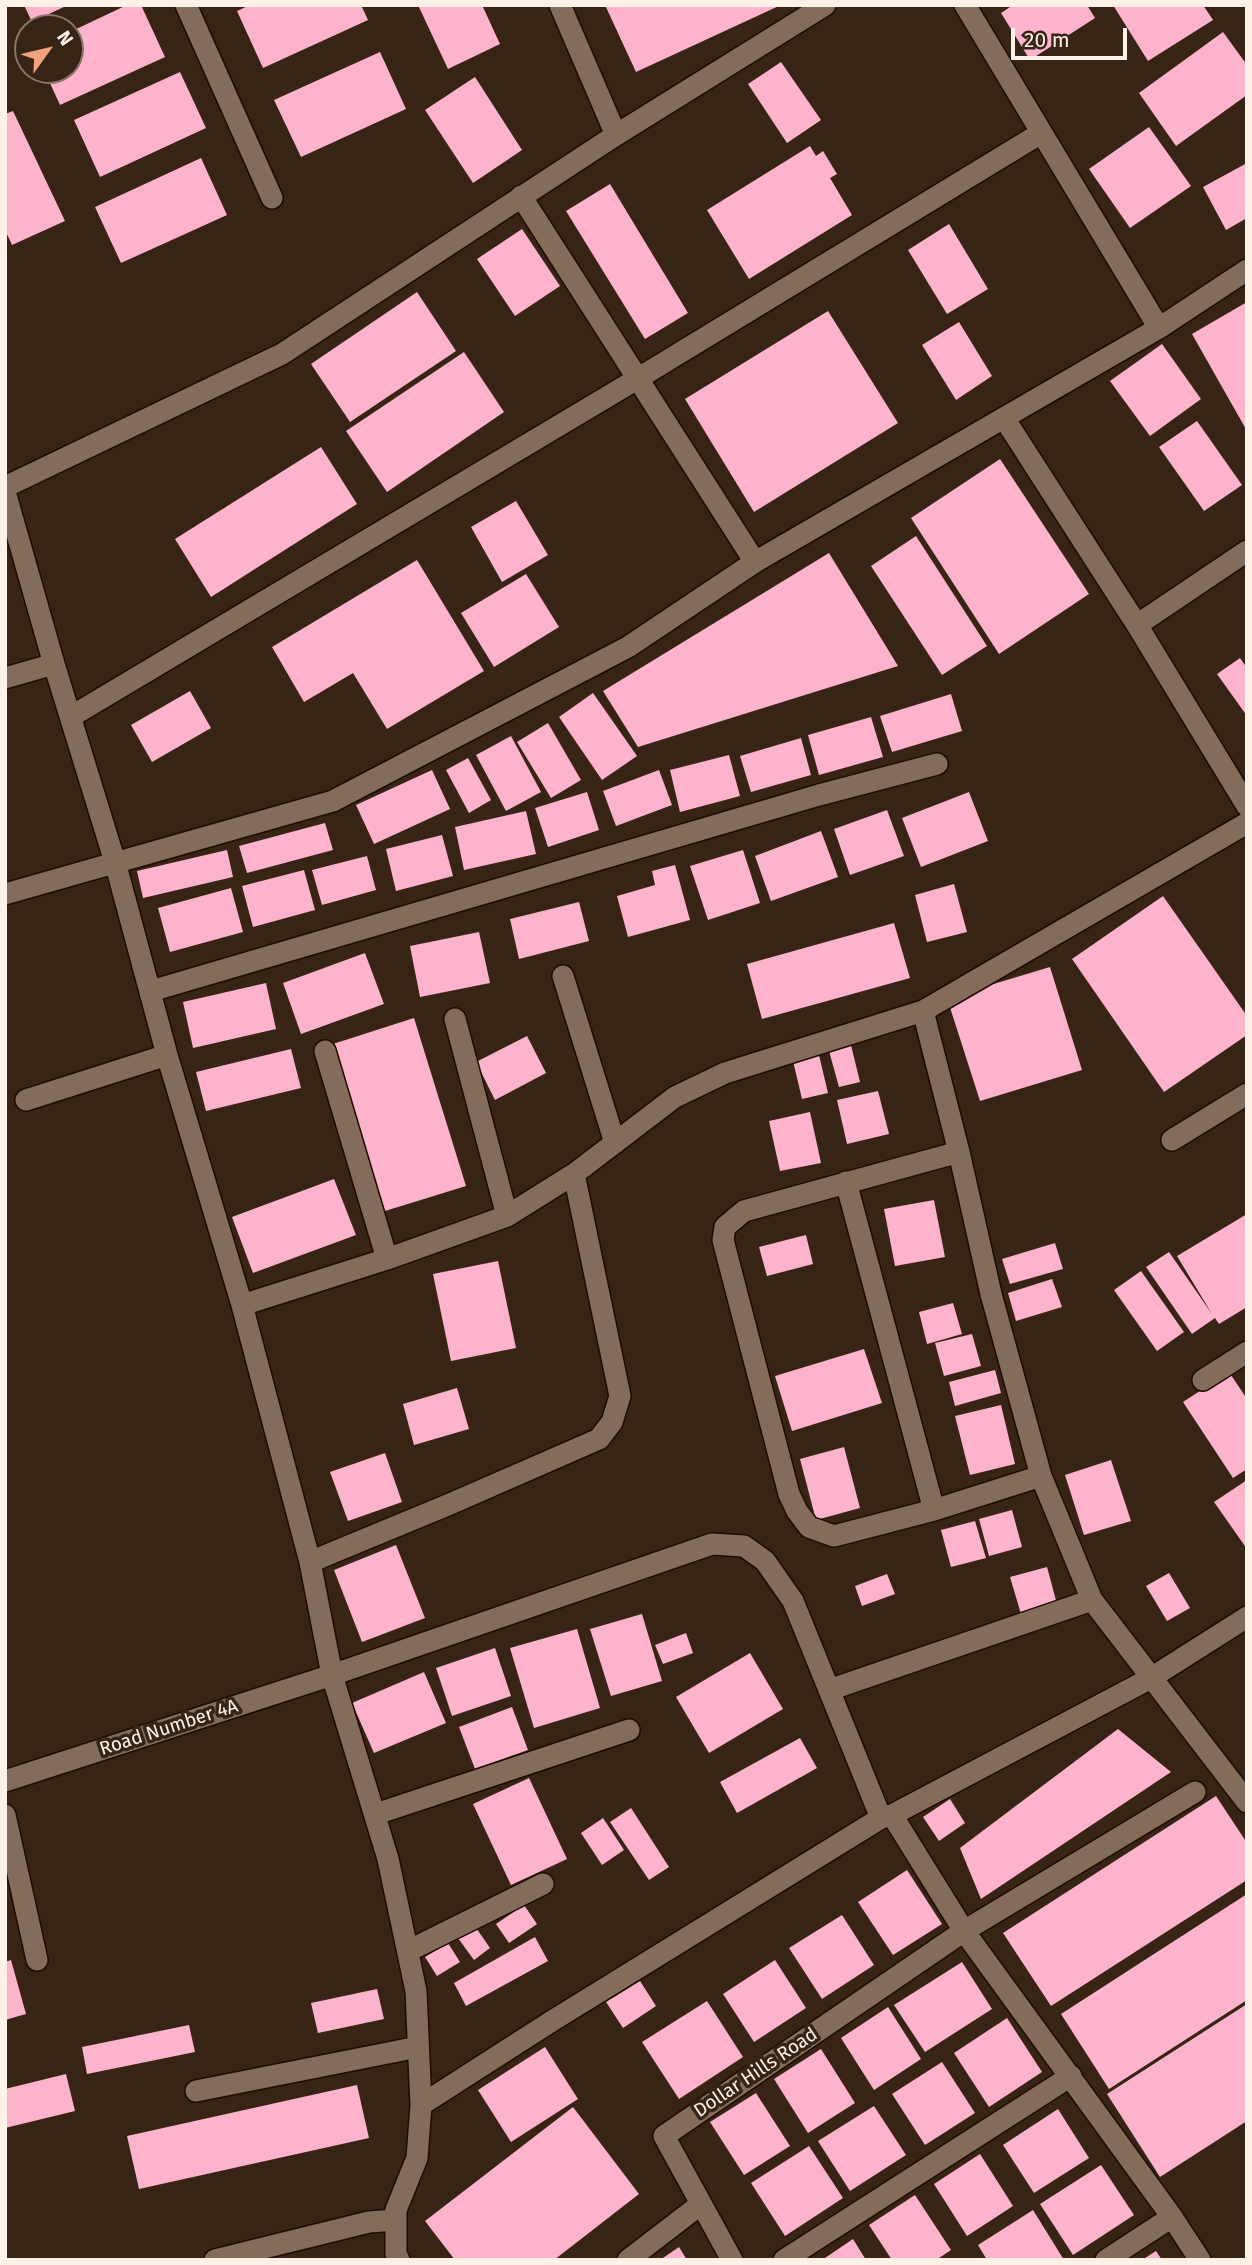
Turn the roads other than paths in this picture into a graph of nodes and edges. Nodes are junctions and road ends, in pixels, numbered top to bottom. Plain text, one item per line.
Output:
1 (186, 5) edge
2 (560, 5) edge
3 (825, 5) edge
4 (965, 5) edge
5 (799, 13) edge
6 (1041, 133) junction
7 (616, 135) junction
8 (521, 196) junction
9 (272, 198) dead end
10 (1247, 270) edge
11 (1160, 328) junction
12 (637, 379) junction
13 (1004, 418) junction
14 (5, 490) edge
15 (1247, 551) edge
16 (755, 562) junction
17 (1137, 625) junction
18 (54, 664) junction
19 (5, 678) edge
20 (72, 716) junction
21 (937, 764) dead end
22 (1247, 806) edge
23 (1247, 822) edge
24 (115, 862) junction
25 (5, 894) edge
26 (563, 976) dead end
27 (151, 991) junction
28 (923, 1012) junction
29 (455, 1019) dead end
30 (325, 1051) dead end
31 (167, 1055) junction
32 (1247, 1094) edge
33 (26, 1100) dead end
34 (1172, 1140) dead end
35 (615, 1143) junction
36 (959, 1152) junction
37 (573, 1174) junction
38 (846, 1182) junction
39 (507, 1216) junction
40 (387, 1258) junction
41 (242, 1305) junction
42 (1247, 1352) edge
43 (1203, 1380) dead end
44 (1041, 1476) junction
45 (934, 1510) junction
46 (310, 1562) junction
47 (1092, 1600) junction
48 (1247, 1617) edge
49 (332, 1675) junction
50 (1151, 1678) junction
51 (829, 1690) junction
52 (629, 1730) dead end
53 (5, 1781) edge
54 (1195, 1793) dead end
55 (1247, 1802) edge
56 (376, 1814) junction
57 (5, 1815) edge
58 (887, 1817) junction
59 (543, 1884) dead end
60 (964, 1931) junction
61 (408, 1951) junction
62 (37, 1960) dead end
63 (418, 2047) junction
64 (1071, 2076) junction
65 (196, 2091) dead end
66 (421, 2105) junction
67 (701, 2204) junction
68 (1172, 2217) junction
69 (396, 2220) junction
70 (215, 2260) edge
71 (399, 2260) edge
72 (628, 2260) edge
73 (732, 2260) edge
74 (784, 2260) edge
75 (1106, 2260) edge
76 (1200, 2260) edge

1 - 9 street
2 - 7 street
3 - 5 street
4 - 6 street
5 - 7 street
6 - 11 street
6 - 12 street
7 - 8 street
8 - 12 street
8 - 14 street
10 - 11 street
11 - 13 street
12 - 16 street
12 - 20 street
13 - 16 street
13 - 17 street
14 - 18 street
15 - 17 street
16 - 24 street
17 - 22 street
18 - 19 street
18 - 20 street
20 - 24 street
21 - 27 street
23 - 28 street
24 - 25 street
24 - 27 street
26 - 35 street
27 - 31 street
28 - 35 street
28 - 36 street
29 - 39 street
30 - 40 street
31 - 33 street
31 - 41 street
32 - 34 street
35 - 37 street
36 - 38 street
36 - 44 street
37 - 39 street
37 - 46 street
38 - 45 street
38 - 45 street
39 - 40 street
40 - 41 street
41 - 46 street
42 - 43 street
44 - 45 street
44 - 47 street
46 - 49 street
47 - 50 street
47 - 51 street
48 - 50 street
49 - 51 street, Road Number 4A
49 - 53 street, Road Number 4A
49 - 56 street
50 - 55 street
50 - 58 street
51 - 58 street, Road Number 4A
52 - 56 street
54 - 60 street, Dollar Hills Road
56 - 61 street
57 - 62 street
58 - 60 street, Road Number 4A
58 - 66 street
59 - 61 street
60 - 64 street
60 - 67 street, Dollar Hills Road
61 - 63 street
63 - 65 street
63 - 66 street
64 - 68 street
64 - 74 street
66 - 69 street
67 - 72 street
67 - 73 street, Dollar Hills Road
68 - 75 street
68 - 76 street
69 - 70 street
69 - 71 street

